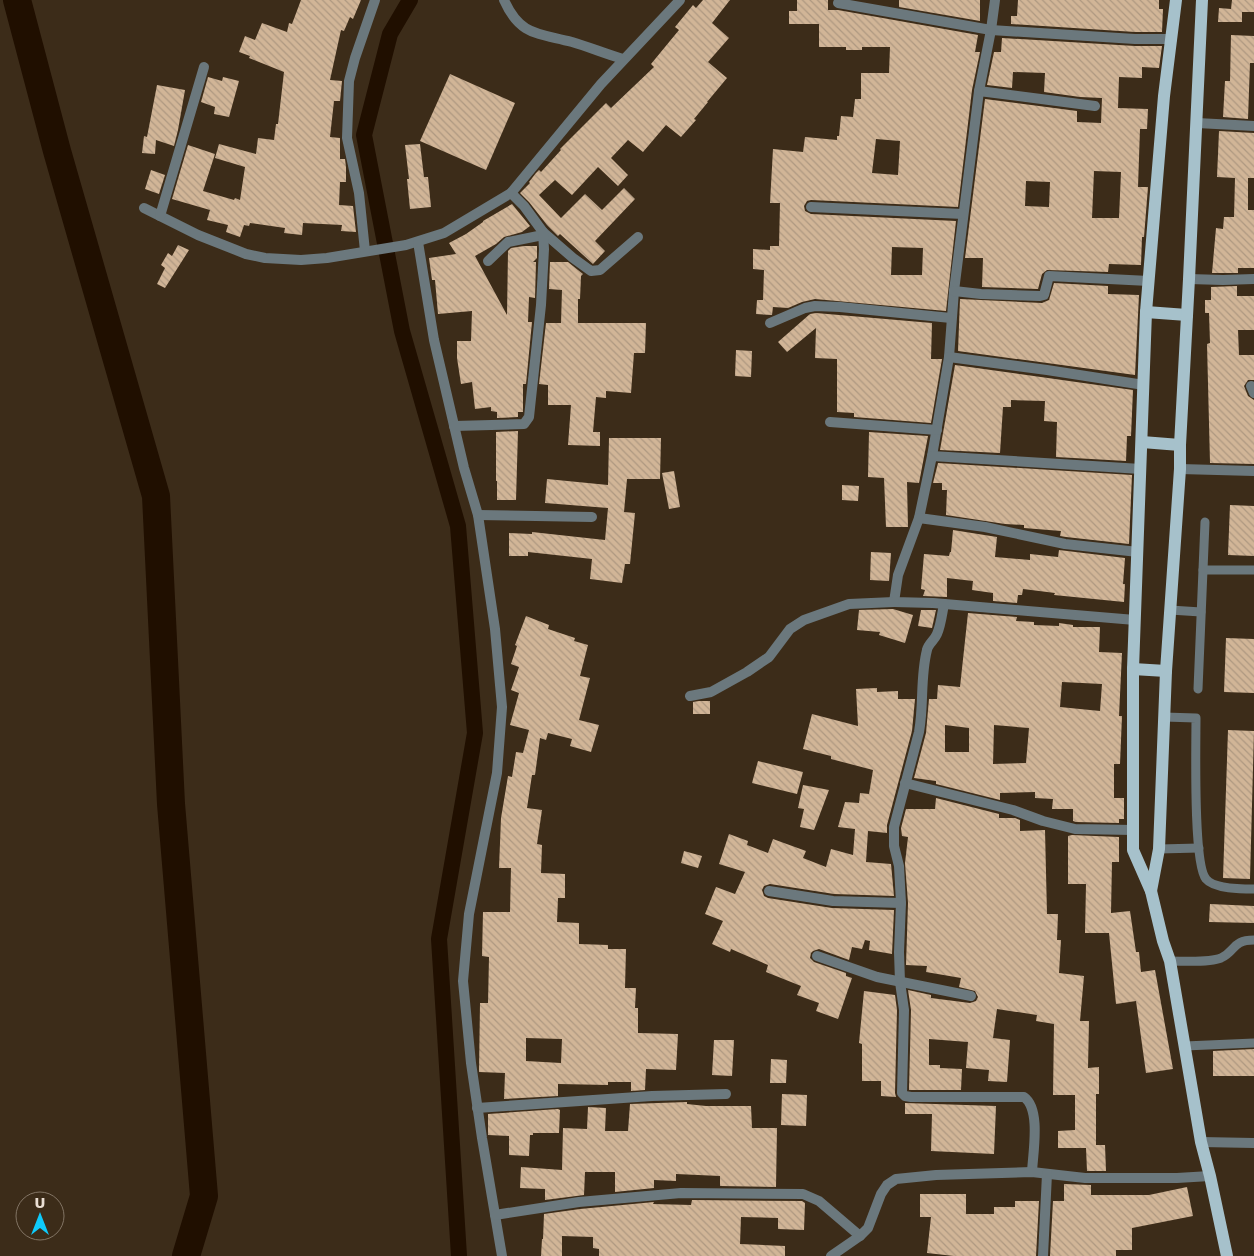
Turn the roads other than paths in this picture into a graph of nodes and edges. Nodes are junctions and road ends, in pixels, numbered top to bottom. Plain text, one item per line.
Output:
1 (375, 0) edge
2 (504, 0) edge
3 (680, 0) edge
4 (995, 0) edge
5 (1176, 0) edge
6 (1202, 0) edge
7 (838, 3) dead end
8 (991, 30) junction
9 (1172, 39) junction
10 (623, 59) junction
11 (204, 67) dead end
12 (979, 91) junction
13 (1095, 106) dead end
14 (1197, 123) junction
15 (1254, 126) edge
16 (511, 193) junction
17 (811, 207) dead end
18 (144, 208) dead end
19 (963, 214) junction
20 (160, 216) junction
21 (543, 234) junction
22 (638, 237) dead end
23 (418, 242) junction
24 (369, 251) junction
25 (488, 261) dead end
26 (1189, 279) junction
27 (1254, 279) edge
28 (1149, 280) junction
29 (954, 291) junction
30 (1146, 312) junction
31 (1187, 315) junction
32 (951, 318) junction
33 (770, 323) dead end
34 (949, 357) junction
35 (1144, 385) junction
36 (830, 422) dead end
37 (454, 426) junction
38 (937, 430) junction
39 (1142, 442) junction
40 (1180, 445) junction
41 (932, 456) junction
42 (1141, 469) junction
43 (1180, 469) junction
44 (1254, 471) edge
45 (478, 515) junction
46 (592, 517) dead end
47 (919, 518) junction
48 (1205, 522) dead end
49 (1138, 552) junction
50 (1203, 570) junction
51 (1254, 570) edge
52 (894, 602) junction
53 (944, 604) junction
54 (1170, 610) junction
55 (1201, 612) junction
56 (1135, 620) junction
57 (1133, 669) junction
58 (1166, 671) junction
59 (1198, 689) dead end
60 (690, 696) dead end
61 (1164, 717) junction
62 (905, 783) junction
63 (1133, 830) junction
64 (1199, 848) junction
65 (1159, 849) junction
66 (1254, 889) edge
67 (769, 891) dead end
68 (1151, 891) junction
69 (901, 903) junction
70 (1254, 940) edge
71 (817, 956) dead end
72 (1170, 961) junction
73 (900, 982) junction
74 (971, 996) dead end
75 (1254, 1043) edge
76 (1184, 1046) junction
77 (726, 1094) dead end
78 (478, 1108) junction
79 (1201, 1142) junction
80 (1254, 1143) edge
81 (1032, 1172) junction
82 (1047, 1174) junction
83 (1210, 1176) junction
84 (494, 1216) junction
85 (860, 1236) junction
86 (502, 1256) edge
87 (831, 1256) edge
88 (1043, 1256) edge
89 (1227, 1256) edge

1 - 24 street
2 - 10 street
3 - 10 street
4 - 8 street
5 - 9 main road
6 - 14 main road
7 - 8 street
8 - 9 street
8 - 12 street
9 - 28 main road
10 - 16 street
11 - 20 street
12 - 13 street
12 - 19 street
14 - 15 street
14 - 26 main road
16 - 21 street
16 - 23 street
17 - 19 street
18 - 20 street
19 - 29 street
20 - 24 street
21 - 22 street
21 - 25 street
21 - 37 street
23 - 24 street
23 - 37 street
26 - 27 street
26 - 31 main road
28 - 29 street
28 - 30 main road
29 - 32 street
30 - 31 main road
30 - 35 main road
31 - 40 main road
32 - 33 street
32 - 34 street
34 - 35 street
34 - 38 street
35 - 39 main road
36 - 38 street
37 - 45 street
38 - 41 street
39 - 40 main road
39 - 42 main road
40 - 43 main road
41 - 42 street
41 - 47 street
42 - 49 main road
43 - 44 street
43 - 54 main road
45 - 46 street
45 - 78 street
47 - 49 street
47 - 52 street
48 - 50 lane
49 - 56 main road
50 - 51 lane
50 - 55 lane
52 - 53 street
52 - 60 street
53 - 56 street
53 - 62 street
54 - 55 lane
54 - 58 main road
55 - 59 lane
56 - 57 main road
57 - 58 main road
57 - 63 main road
58 - 61 main road
61 - 64 lane
61 - 65 main road
62 - 63 street
62 - 69 street
63 - 68 main road
64 - 65 lane
64 - 66 lane
65 - 68 main road
67 - 69 street
68 - 72 main road
69 - 73 street
70 - 72 lane
71 - 73 street
72 - 76 main road
73 - 74 street
73 - 81 street
75 - 76 lane
76 - 79 main road
77 - 78 street
78 - 84 street
79 - 80 street
79 - 83 main road
81 - 82 street
81 - 85 street
82 - 83 street
82 - 88 street
83 - 89 main road
84 - 85 street
84 - 86 street
85 - 87 street

